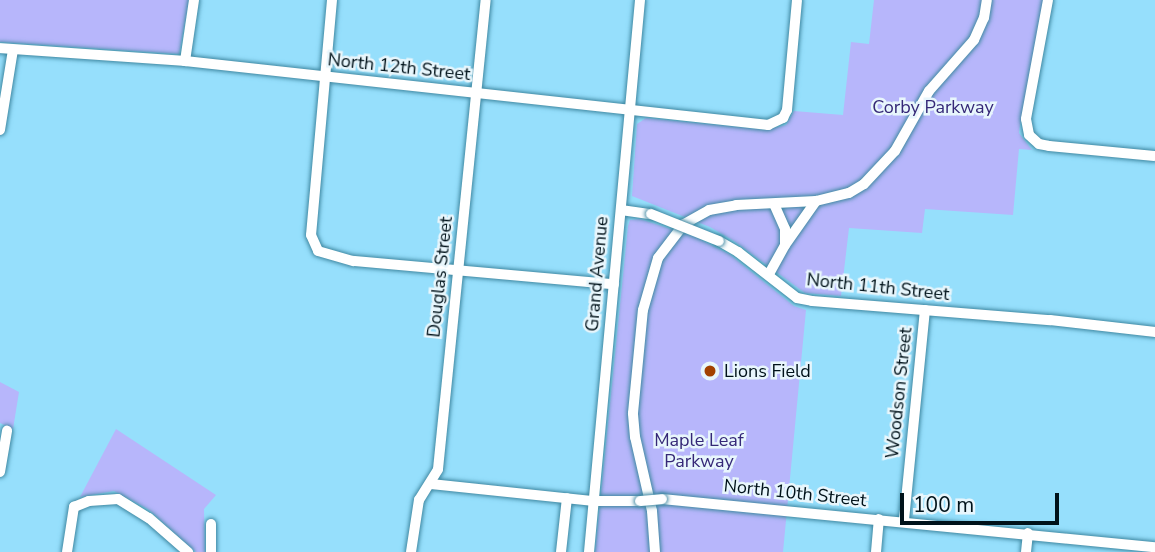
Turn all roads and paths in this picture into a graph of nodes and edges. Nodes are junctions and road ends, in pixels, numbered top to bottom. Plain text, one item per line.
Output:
1 (194, 0) edge
2 (332, 0) edge
3 (486, 0) edge
4 (640, 0) edge
5 (797, 0) edge
6 (987, 0) edge
7 (1048, 0) edge
8 (0, 48) edge
9 (13, 50) junction
10 (185, 61) junction
11 (325, 76) junction
12 (476, 93) junction
13 (630, 110) junction
14 (0, 130) edge
15 (1155, 156) edge
16 (816, 201) junction
17 (774, 204) junction
18 (621, 210) junction
19 (785, 245) junction
20 (459, 270) junction
21 (769, 274) junction
22 (614, 284) junction
23 (925, 310) junction
24 (1155, 332) edge
25 (7, 431) dead end
26 (0, 472) edge
27 (431, 484) junction
28 (567, 498) junction
29 (594, 501) junction
30 (879, 519) junction
31 (904, 520) junction
32 (211, 524) dead end
33 (1028, 533) junction
34 (1155, 547) edge
35 (67, 552) edge
36 (188, 552) edge
37 (211, 552) edge
38 (411, 552) edge
39 (561, 552) edge
40 (589, 552) edge
41 (655, 552) edge
42 (876, 552) edge
43 (1026, 552) edge

1 - 10 street
2 - 11 street
3 - 12 street, Douglas Street
4 - 13 street, Grand Avenue
5 - 13 street, North 12th Street
6 - 16 street
7 - 15 street
8 - 9 street, North 12th Street
9 - 10 street, North 12th Street
9 - 14 street
10 - 11 street, North 12th Street
11 - 12 street, North 12th Street
11 - 20 street
12 - 13 street, North 12th Street
12 - 20 street, Douglas Street
13 - 18 street, Grand Avenue
16 - 17 street
16 - 19 street
17 - 19 street
17 - 41 street
18 - 21 street, North 11th Street, bridge
18 - 22 street, Grand Avenue
19 - 21 street
20 - 22 street
20 - 27 street, Douglas Street
21 - 23 street, North 11th Street
22 - 29 street, Grand Avenue
23 - 24 street, North 11th Street
23 - 31 street, Woodson Street
25 - 26 street
27 - 28 street, North 10th Street
27 - 38 street, Douglas Street
28 - 29 street, North 10th Street
28 - 39 street
29 - 30 street, North 10th Street, bridge
29 - 40 street, Grand Avenue
30 - 31 street, North 10th Street
30 - 42 street
31 - 33 street, North 10th Street
32 - 37 street
33 - 34 street, North 10th Street
33 - 43 street
35 - 36 street

